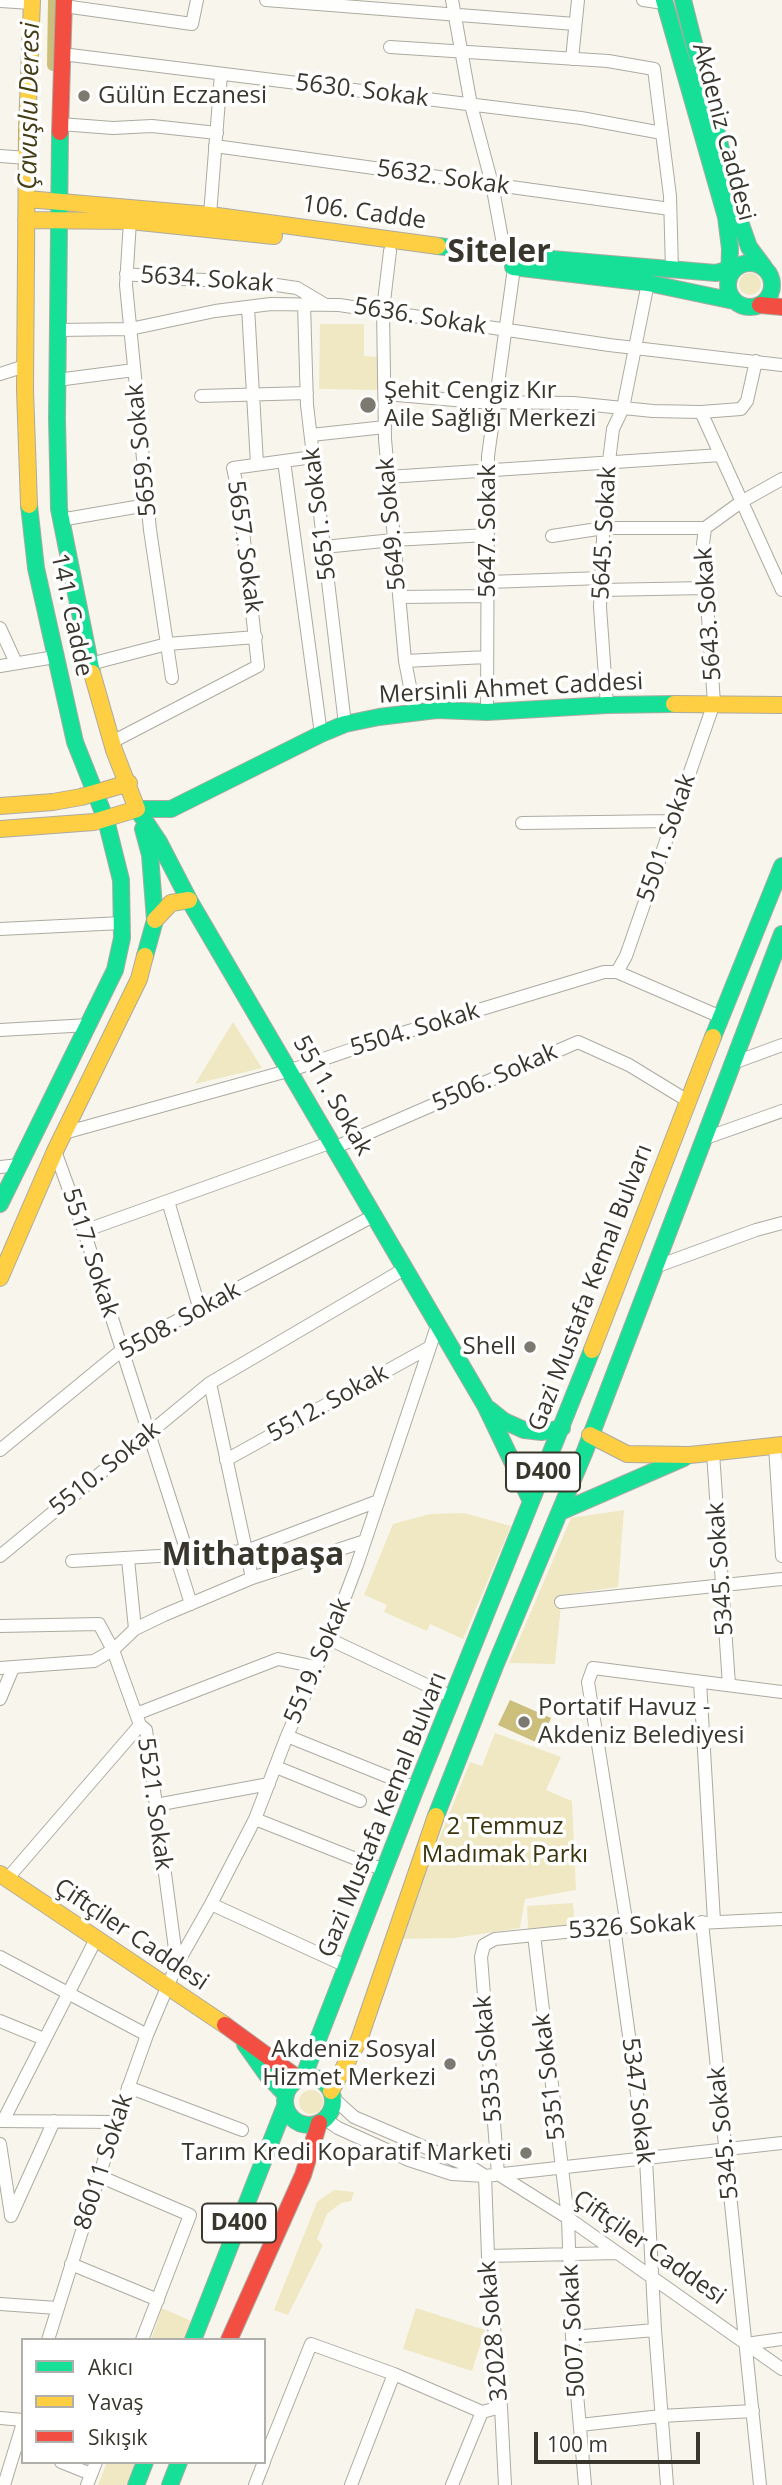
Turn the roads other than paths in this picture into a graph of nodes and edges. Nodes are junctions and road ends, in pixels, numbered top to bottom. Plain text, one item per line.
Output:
1 (197, 0) edge
2 (266, 0) edge
3 (452, 0) edge
4 (578, 0) edge
5 (643, 0) edge
6 (683, 0) edge
7 (0, 1) edge
8 (32, 2) edge
9 (664, 2) edge
10 (63, 4) edge
11 (454, 14) junction
12 (575, 24) junction
13 (390, 47) dead end
14 (460, 52) junction
15 (62, 54) junction
16 (572, 59) junction
17 (221, 74) junction
18 (471, 105) junction
19 (60, 124) junction
20 (216, 133) junction
21 (662, 133) junction
22 (215, 146) junction
23 (0, 156) edge
24 (27, 158) junction
25 (492, 184) junction
26 (32, 199) junction
27 (59, 200) junction
28 (670, 209) junction
29 (210, 215) junction
30 (59, 219) junction
31 (31, 220) junction
32 (130, 221) junction
33 (390, 251) junction
34 (510, 261) junction
35 (672, 270) junction
36 (731, 271) junction
37 (772, 273) edge
38 (127, 274) junction
39 (648, 283) junction
40 (734, 301) junction
41 (304, 303) junction
42 (325, 304) junction
43 (761, 305) junction
44 (248, 307) junction
45 (782, 307) edge
46 (383, 310) junction
47 (130, 329) junction
48 (58, 330) junction
49 (505, 330) junction
50 (636, 349) junction
51 (756, 361) junction
52 (782, 365) edge
53 (25, 366) junction
54 (134, 370) junction
55 (0, 374) edge
56 (57, 380) junction
57 (307, 393) junction
58 (253, 394) junction
59 (386, 394) junction
60 (201, 396) dead end
61 (494, 402) junction
62 (624, 408) junction
63 (701, 412) junction
64 (386, 427) junction
65 (311, 435) junction
66 (721, 455) junction
67 (313, 457) junction
68 (284, 461) junction
69 (609, 463) junction
70 (257, 464) junction
71 (488, 470) junction
72 (388, 477) junction
73 (782, 479) edge
74 (741, 502) junction
75 (147, 505) junction
76 (60, 520) junction
77 (705, 527) junction
78 (604, 528) junction
79 (488, 536) junction
80 (552, 536) dead end
81 (393, 540) junction
82 (324, 547) junction
83 (488, 582) junction
84 (601, 584) junction
85 (706, 588) junction
86 (782, 590) edge
87 (488, 596) junction
88 (399, 597) junction
89 (0, 628) edge
90 (256, 637) junction
91 (167, 644) junction
92 (55, 657) junction
93 (487, 657) junction
94 (405, 661) junction
95 (16, 663) junction
96 (90, 664) junction
97 (0, 666) edge
98 (172, 678) dead end
99 (715, 703) junction
100 (607, 705) junction
101 (782, 705) edge
102 (415, 712) junction
103 (486, 712) junction
104 (345, 724) junction
105 (321, 734) junction
106 (112, 742) junction
107 (129, 783) junction
108 (94, 792) junction
109 (0, 806) edge
110 (137, 809) junction
111 (171, 809) junction
112 (106, 820) junction
113 (673, 821) junction
114 (522, 823) dead end
115 (0, 828) edge
116 (159, 842) junction
117 (782, 866) edge
118 (189, 900) junction
119 (155, 920) junction
120 (122, 923) junction
121 (0, 929) edge
122 (782, 934) edge
123 (617, 972) junction
124 (721, 1017) junction
125 (89, 1025) junction
126 (0, 1030) edge
127 (782, 1045) edge
128 (733, 1063) junction
129 (291, 1070) junction
130 (688, 1101) junction
131 (782, 1111) edge
132 (64, 1133) junction
133 (703, 1139) junction
134 (334, 1145) junction
135 (55, 1151) junction
136 (19, 1165) junction
137 (0, 1167) edge
138 (168, 1200) junction
139 (0, 1204) edge
140 (375, 1215) junction
141 (782, 1223) edge
142 (84, 1231) junction
143 (655, 1267) junction
144 (406, 1268) junction
145 (0, 1278) edge
146 (200, 1310) junction
147 (438, 1323) junction
148 (430, 1347) junction
149 (122, 1350) junction
150 (210, 1383) junction
151 (486, 1407) junction
152 (562, 1428) junction
153 (148, 1433) junction
154 (590, 1435) junction
155 (778, 1446) edge
156 (0, 1450) edge
157 (713, 1453) junction
158 (690, 1455) junction
159 (226, 1461) junction
160 (378, 1501) junction
161 (531, 1501) junction
162 (560, 1512) junction
163 (365, 1541) junction
164 (246, 1551) junction
165 (182, 1555) junction
166 (0, 1556) edge
167 (782, 1556) edge
168 (128, 1559) junction
169 (72, 1561) dead end
170 (252, 1578) junction
171 (782, 1579) edge
172 (722, 1584) junction
173 (561, 1602) dead end
174 (191, 1604) junction
175 (0, 1626) edge
176 (135, 1629) junction
177 (329, 1639) junction
178 (113, 1650) junction
179 (316, 1667) junction
180 (6, 1668) edge
181 (700, 1682) junction
182 (729, 1685) junction
183 (782, 1692) edge
184 (454, 1698) junction
185 (0, 1699) edge
186 (138, 1719) junction
187 (287, 1736) junction
188 (276, 1767) junction
189 (269, 1784) junction
190 (416, 1788) junction
191 (360, 1801) dead end
192 (156, 1805) junction
193 (255, 1819) junction
194 (384, 1870) junction
195 (4, 1877) edge
196 (211, 1904) junction
197 (782, 1919) edge
198 (708, 1921) junction
199 (621, 1926) junction
200 (534, 1935) junction
201 (96, 1939) junction
202 (484, 1945) joint
203 (0, 1957) edge
204 (177, 1964) junction
205 (346, 1966) junction
206 (167, 1987) junction
207 (68, 1993) junction
208 (0, 2021) edge
209 (237, 2033) junction
210 (148, 2035) junction
211 (44, 2039) junction
212 (301, 2078) junction
213 (128, 2087) junction
214 (332, 2095) junction
215 (286, 2101) junction
216 (2, 2121) edge
217 (54, 2121) junction
218 (322, 2121) junction
219 (116, 2122) junction
220 (242, 2130) dead end
221 (782, 2143) edge
222 (0, 2144) edge
223 (726, 2150) junction
224 (646, 2159) junction
225 (561, 2167) junction
226 (492, 2175) junction
227 (99, 2176) junction
228 (568, 2218) junction
229 (569, 2253) junction
230 (617, 2253) junction
231 (488, 2256) junction
232 (71, 2264) junction
233 (653, 2277) junction
234 (158, 2300) junction
235 (0, 2304) edge
236 (57, 2308) junction
237 (655, 2330) junction
238 (572, 2337) junction
239 (49, 2338) edge
240 (143, 2338) edge
241 (193, 2338) edge
242 (230, 2338) edge
243 (782, 2339) edge
244 (746, 2344) junction
245 (782, 2369) edge
246 (394, 2374) junction
247 (501, 2407) junction
248 (753, 2411) junction
249 (482, 2412) junction
250 (661, 2416) junction
251 (0, 2418) edge
252 (21, 2421) edge
253 (580, 2425) junction
254 (20, 2446) edge
255 (266, 2457) edge
256 (66, 2464) edge
257 (144, 2464) edge
258 (178, 2464) edge
259 (263, 2464) edge
260 (5, 2466) edge
261 (91, 2474) edge
262 (4, 2485) edge
263 (136, 2485) edge
264 (170, 2485) edge
265 (255, 2485) edge
266 (351, 2485) edge
267 (452, 2485) edge
268 (505, 2485) edge
269 (585, 2485) edge
270 (667, 2485) edge
271 (760, 2485) edge

1 - 10 street
2 - 11 street
3 - 11 street, 5647. Sokak
4 - 12 street
5 - 9 street
6 - 37 main road, Akdeniz Caddesi
7 - 8 street
8 - 10 main road
8 - 24 main road, 141. Cadde
9 - 36 main road, Akdeniz Caddesi
10 - 15 main road, 141. Cadde
11 - 12 street
11 - 14 street, 5647. Sokak
12 - 16 street
13 - 14 street
14 - 16 street
14 - 18 street, 5647. Sokak
15 - 17 street, 5630. Sokak
15 - 19 main road, 141. Cadde
16 - 21 street
17 - 18 street, 5630. Sokak
17 - 20 street
18 - 21 street, 5630. Sokak
18 - 25 street, 5647. Sokak
19 - 20 street
19 - 27 main road, 141. Cadde
20 - 22 street
21 - 28 street
22 - 25 street, 5632. Sokak
22 - 29 street
23 - 24 street
24 - 26 main road, 141. Cadde
25 - 28 street, 5632. Sokak
25 - 34 street, 5647. Sokak
26 - 27 main road, 106. Cadde
26 - 31 main road, 141. Cadde
27 - 29 main road, 106. Cadde
27 - 30 main road, 141. Cadde
28 - 35 street
29 - 34 main road, 106. Cadde
30 - 31 main road, 106. Cadde
30 - 32 main road, 106. Cadde
30 - 48 main road, 141. Cadde
31 - 53 main road, 141. Cadde
32 - 33 main road, 106. Cadde
32 - 38 street, 5659. Sokak
33 - 34 main road, 106. Cadde
33 - 46 street, 5649. Sokak
34 - 35 main road, 106. Cadde
34 - 39 main road, 106. Cadde
34 - 49 street, 5647. Sokak
35 - 36 main road, 106. Cadde
36 - 37 main road
36 - 40 main road
37 - 43 main road
38 - 42 street, 5634. Sokak
38 - 47 street, 5659. Sokak
39 - 40 main road, 106. Cadde
39 - 50 street, 5645. Sokak
40 - 43 main road
41 - 42 street, 5636. Sokak
41 - 44 street, 5636. Sokak
41 - 57 street, 5651. Sokak
42 - 46 street, 5636. Sokak
43 - 45 main road
44 - 47 street, 5636. Sokak
44 - 58 street
46 - 49 street, 5636. Sokak
46 - 59 street, 5649. Sokak
47 - 48 street, 5636. Sokak
47 - 54 street, 5659. Sokak
48 - 56 main road, 141. Cadde
49 - 50 street, 5636. Sokak
49 - 61 street, 5647. Sokak
50 - 51 street, 5636. Sokak
50 - 62 street, 5645. Sokak
51 - 52 street, 5636. Sokak
51 - 63 street
53 - 55 street
53 - 92 main road, 141. Cadde
54 - 56 street
54 - 75 street, 5659. Sokak
56 - 76 main road, 141. Cadde
57 - 58 street
57 - 65 street, 5651. Sokak
58 - 60 street
58 - 70 street
59 - 61 street
59 - 64 street, 5649. Sokak
61 - 62 street
61 - 71 street, 5647. Sokak
62 - 63 street
62 - 69 street, 5645. Sokak
63 - 66 street
64 - 65 street
64 - 72 street, 5649. Sokak
65 - 67 street, 5651. Sokak
66 - 69 street
66 - 74 street
67 - 68 street, 5657. Sokak
67 - 82 street, 5651. Sokak
68 - 70 street, 5657. Sokak
68 - 105 street
69 - 71 street
69 - 78 street, 5645. Sokak
70 - 90 street, 5657. Sokak
71 - 72 street
71 - 79 street, 5647. Sokak
72 - 81 street, 5649. Sokak
73 - 74 street
74 - 77 street, 5643. Sokak
74 - 86 street
75 - 76 street
75 - 91 street, 5659. Sokak
76 - 96 main road, 141. Cadde
77 - 78 street
77 - 85 street, 5643. Sokak
78 - 80 street
78 - 84 street, 5645. Sokak
79 - 81 street
79 - 83 street, 5647. Sokak
81 - 82 street
81 - 88 street, 5649. Sokak
82 - 104 street, 5651. Sokak
83 - 84 street
83 - 87 street, 5647. Sokak
84 - 85 street
84 - 100 street, 5645. Sokak
85 - 99 street, 5643. Sokak
87 - 88 street
87 - 93 street, 5647. Sokak
88 - 94 street, 5649. Sokak
89 - 95 street
90 - 91 street
90 - 106 street, 5657. Sokak
91 - 96 street
91 - 98 street, 5659. Sokak
92 - 95 street
92 - 108 main road, 141. Cadde
93 - 94 street
93 - 103 street, 5647. Sokak
94 - 102 street, 5649. Sokak
95 - 97 street
96 - 106 main road, 141. Cadde
99 - 100 main road, Mersinli Ahmet Caddesi
99 - 101 main road, Mersinli Ahmet Caddesi
99 - 113 street, 5501. Sokak
100 - 103 main road, Mersinli Ahmet Caddesi
102 - 103 main road, Mersinli Ahmet Caddesi
102 - 104 main road, Mersinli Ahmet Caddesi
104 - 105 main road, Mersinli Ahmet Caddesi
105 - 111 main road, Mersinli Ahmet Caddesi
106 - 107 main road, 141. Cadde
107 - 108 main road
107 - 110 main road, 141. Cadde
108 - 109 main road
108 - 112 main road, 141. Cadde
110 - 111 main road, Mersinli Ahmet Caddesi
110 - 112 main road, Mersinli Ahmet Caddesi
110 - 116 main road, 5511. Sokak
110 - 119 main road
111 - 116 main road
112 - 115 main road
112 - 120 main road, 141. Cadde
113 - 114 street
113 - 123 street, 5501. Sokak
116 - 118 main road, 5511. Sokak
117 - 124 main road, Gazi Mustafa Kemal Bulvarı / D400
118 - 119 main road
118 - 129 main road, 5511. Sokak
119 - 132 main road
120 - 121 street
120 - 125 main road, 141. Cadde
122 - 128 main road, Gazi Mustafa Kemal Bulvarı / D400
123 - 124 street
123 - 129 street, 5504. Sokak
124 - 130 main road, Gazi Mustafa Kemal Bulvarı / D400
125 - 126 street
125 - 136 main road, 141. Cadde
127 - 128 street
128 - 133 main road, Gazi Mustafa Kemal Bulvarı / D400
129 - 132 street, 5504. Sokak
129 - 134 main road, 5511. Sokak
130 - 134 street, 5506. Sokak
130 - 152 main road, Gazi Mustafa Kemal Bulvarı / D400
131 - 133 street
132 - 135 main road
133 - 143 main road, Gazi Mustafa Kemal Bulvarı / D400
134 - 138 street
134 - 140 main road, 5511. Sokak
135 - 142 street, 5517. Sokak
135 - 145 main road
136 - 137 street
136 - 139 main road, 141. Cadde
138 - 142 street
138 - 146 street
140 - 144 main road, 5511. Sokak
140 - 146 street, 5508. Sokak
141 - 143 street
142 - 149 street, 5517. Sokak
143 - 154 main road, Gazi Mustafa Kemal Bulvarı / D400
144 - 147 main road, 5511. Sokak
144 - 150 street, 5510. Sokak
146 - 149 street, 5508. Sokak
147 - 148 street, 5519. Sokak
147 - 151 main road, 5511. Sokak
148 - 159 street, 5512. Sokak
148 - 160 street, 5519. Sokak
149 - 153 street, 5517. Sokak
149 - 156 street, 5508. Sokak
150 - 153 street, 5510. Sokak
150 - 159 street
151 - 152 main road
151 - 161 main road, 5511. Sokak
152 - 161 main road, Gazi Mustafa Kemal Bulvarı / D400
153 - 165 street, 5517. Sokak
153 - 166 street, 5510. Sokak
154 - 158 main road
154 - 162 main road, Gazi Mustafa Kemal Bulvarı / D400
155 - 157 main road
155 - 167 street
157 - 158 main road
157 - 172 street, 5345. Sokak
158 - 162 main road
159 - 164 street
160 - 163 street, 5519. Sokak
160 - 164 street
161 - 184 main road, Gazi Mustafa Kemal Bulvarı / D400
162 - 214 main road, Gazi Mustafa Kemal Bulvarı / D400
163 - 170 street
163 - 177 street, 5519. Sokak
164 - 165 street
164 - 170 street
165 - 168 street
165 - 174 street, 5517. Sokak
168 - 169 street
168 - 176 street
170 - 174 street
171 - 172 street
172 - 173 street
172 - 182 street, 5345. Sokak
174 - 176 street
175 - 178 street, 5521. Sokak
176 - 178 street
177 - 179 street, 5519. Sokak
177 - 184 street
178 - 180 street
178 - 186 street, 5521. Sokak
179 - 186 street
179 - 187 street, 5519. Sokak
180 - 185 street
181 - 182 street
181 - 198 street, 5345. Sokak
181 - 199 street, 5347 Sokak
182 - 183 street
184 - 190 main road, Gazi Mustafa Kemal Bulvarı / D400
186 - 192 street, 5521. Sokak
186 - 195 street
187 - 188 street, 5519. Sokak
187 - 190 street
188 - 189 street, 5519. Sokak
188 - 191 street
189 - 192 street
189 - 193 street, 5519. Sokak
190 - 194 main road, Gazi Mustafa Kemal Bulvarı / D400
192 - 204 street, 5521. Sokak
193 - 194 street
193 - 196 street, 5519. Sokak
194 - 205 main road, Gazi Mustafa Kemal Bulvarı / D400
195 - 201 main road, Çiftçiler Caddesi
196 - 204 street, 5519. Sokak
196 - 205 street
197 - 198 street, 5326 Sokak
198 - 199 street, 5326 Sokak
198 - 223 street, 5345. Sokak
199 - 200 street, 5326 Sokak
199 - 224 street, 5347 Sokak
200 - 202 street, 5326 Sokak
200 - 225 street, 5351 Sokak
201 - 206 main road, Çiftçiler Caddesi
201 - 207 street
202 - 226 street, 5353 Sokak
203 - 207 street
204 - 206 street, 5519. Sokak
205 - 212 main road, Gazi Mustafa Kemal Bulvarı / D400
206 - 209 main road, Çiftçiler Caddesi
206 - 210 street, 86011 Sokak
207 - 210 street
207 - 211 street
208 - 211 street
209 - 212 main road, Çiftçiler Caddesi
209 - 215 main road
210 - 213 street, 86011 Sokak
211 - 216 street
212 - 214 main road
212 - 215 main road
213 - 219 street, 86011 Sokak
213 - 220 street
214 - 218 main road
214 - 226 street, Çiftçiler Caddesi
215 - 218 main road
215 - 241 main road, D400
216 - 217 street
217 - 219 street
217 - 222 street
218 - 226 street, Çiftçiler Caddesi
218 - 242 main road, D400
219 - 227 street, 86011 Sokak
221 - 223 street
223 - 224 street
223 - 244 street, 5345. Sokak
224 - 225 street
224 - 233 street, 5347 Sokak
225 - 226 street
225 - 228 street, 5351 Sokak
226 - 228 street, Çiftçiler Caddesi
226 - 231 street, 32028 Sokak
227 - 232 street, 86011 Sokak
227 - 234 street
228 - 229 street, 5007. Sokak
228 - 230 street, Çiftçiler Caddesi
229 - 230 street
229 - 231 street
229 - 238 street, 5007. Sokak
230 - 233 street, Çiftçiler Caddesi
231 - 247 street, 32028 Sokak
232 - 234 street
232 - 236 street, 86011 Sokak
233 - 237 street, 5347 Sokak
233 - 244 street, Çiftçiler Caddesi
234 - 240 street
235 - 236 street
236 - 239 street, 86011 Sokak
237 - 238 street
237 - 250 street, 5347 Sokak
238 - 253 street, 5007. Sokak
243 - 244 street
244 - 245 street, Çiftçiler Caddesi
244 - 248 street, 5345. Sokak
246 - 249 street
246 - 255 street
246 - 266 street
247 - 249 street
247 - 268 street, 32028 Sokak
248 - 250 street
248 - 271 street, 5345. Sokak
249 - 267 street
250 - 253 street
250 - 270 street, 5347 Sokak
251 - 252 street
253 - 269 street, 5007. Sokak
254 - 260 street
256 - 261 street
257 - 263 main road
258 - 264 main road
259 - 265 street
260 - 262 street

